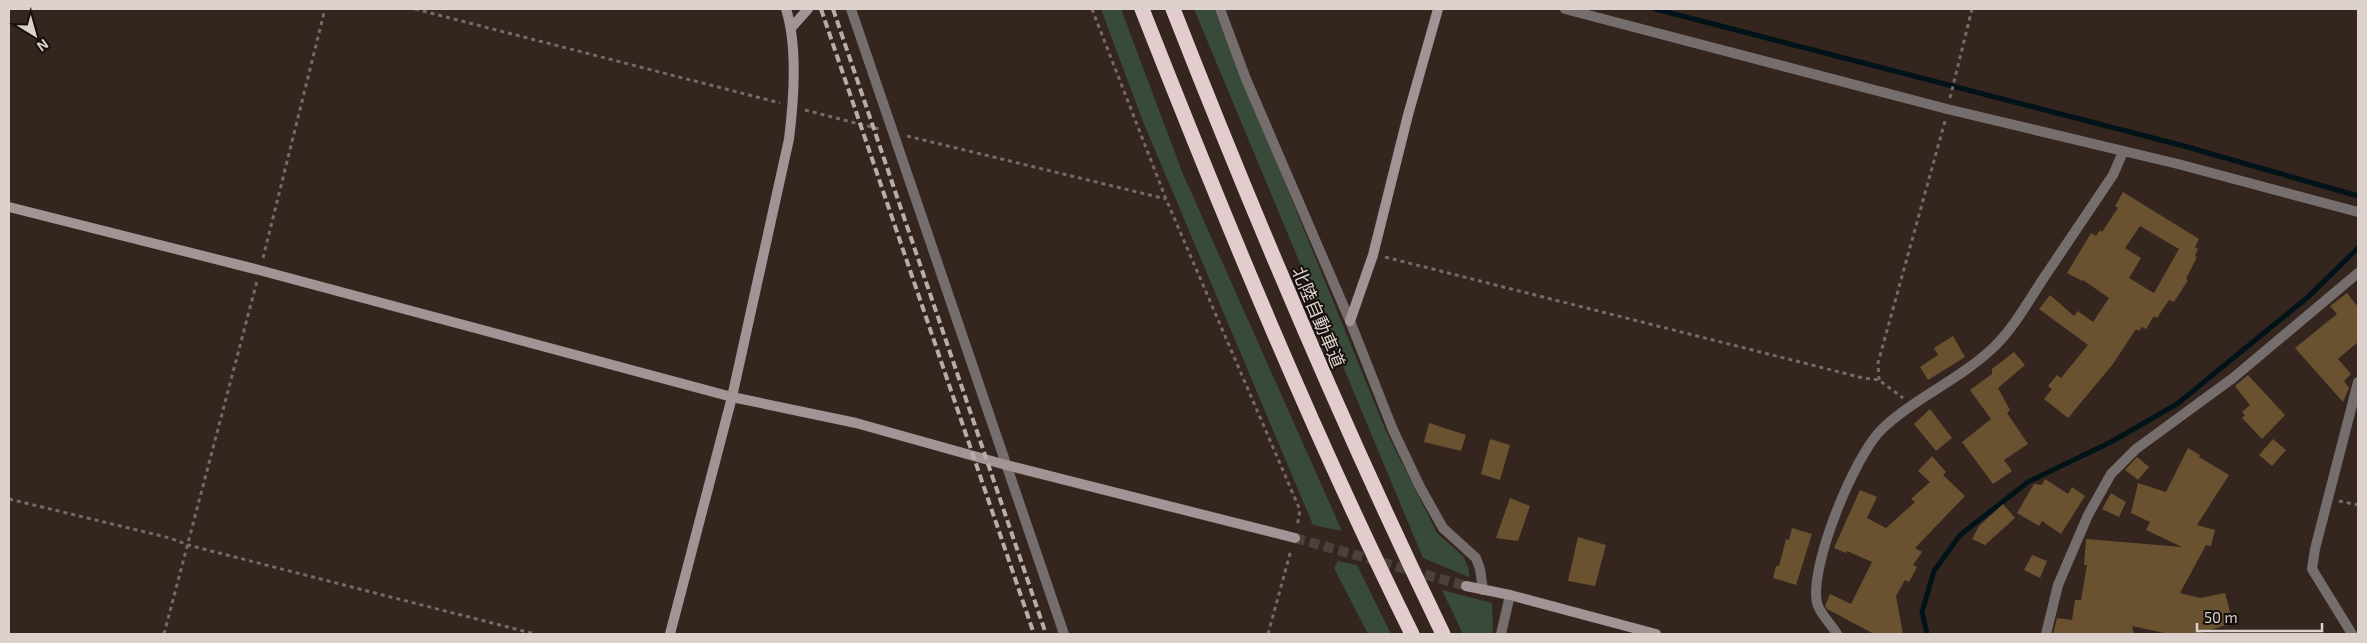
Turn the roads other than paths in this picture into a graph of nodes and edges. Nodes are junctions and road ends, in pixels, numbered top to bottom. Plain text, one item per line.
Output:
1 (786, 9) edge
2 (808, 9) edge
3 (851, 9) edge
4 (1142, 9) edge
5 (1173, 9) edge
6 (1220, 9) edge
7 (1438, 9) edge
8 (1564, 9) edge
9 (792, 27) junction
10 (2123, 152) junction
11 (9, 207) edge
12 (2358, 212) edge
13 (2358, 274) edge
14 (1350, 321) junction
15 (2358, 382) edge
16 (732, 397) junction
17 (1006, 465) junction
18 (1295, 538) tunnel mouth
19 (1466, 586) tunnel mouth
20 (1483, 590) junction
21 (1510, 595) junction
22 (670, 634) edge
23 (1064, 634) edge
24 (1412, 634) edge
25 (1444, 634) edge
26 (1501, 634) edge
27 (1656, 634) edge
28 (1837, 634) edge
29 (2046, 634) edge
30 (2352, 634) edge

1 - 9 street
2 - 9 street
3 - 17 street
4 - 24 highway
5 - 25 highway, 北陸自動車道
6 - 14 street
7 - 14 street
8 - 10 street
9 - 16 street
10 - 12 street
10 - 28 street
11 - 16 street
13 - 29 street
14 - 20 street
15 - 30 street
16 - 17 street
16 - 22 street
17 - 18 street
17 - 23 street
19 - 20 street
20 - 21 street
21 - 26 street
21 - 27 street

